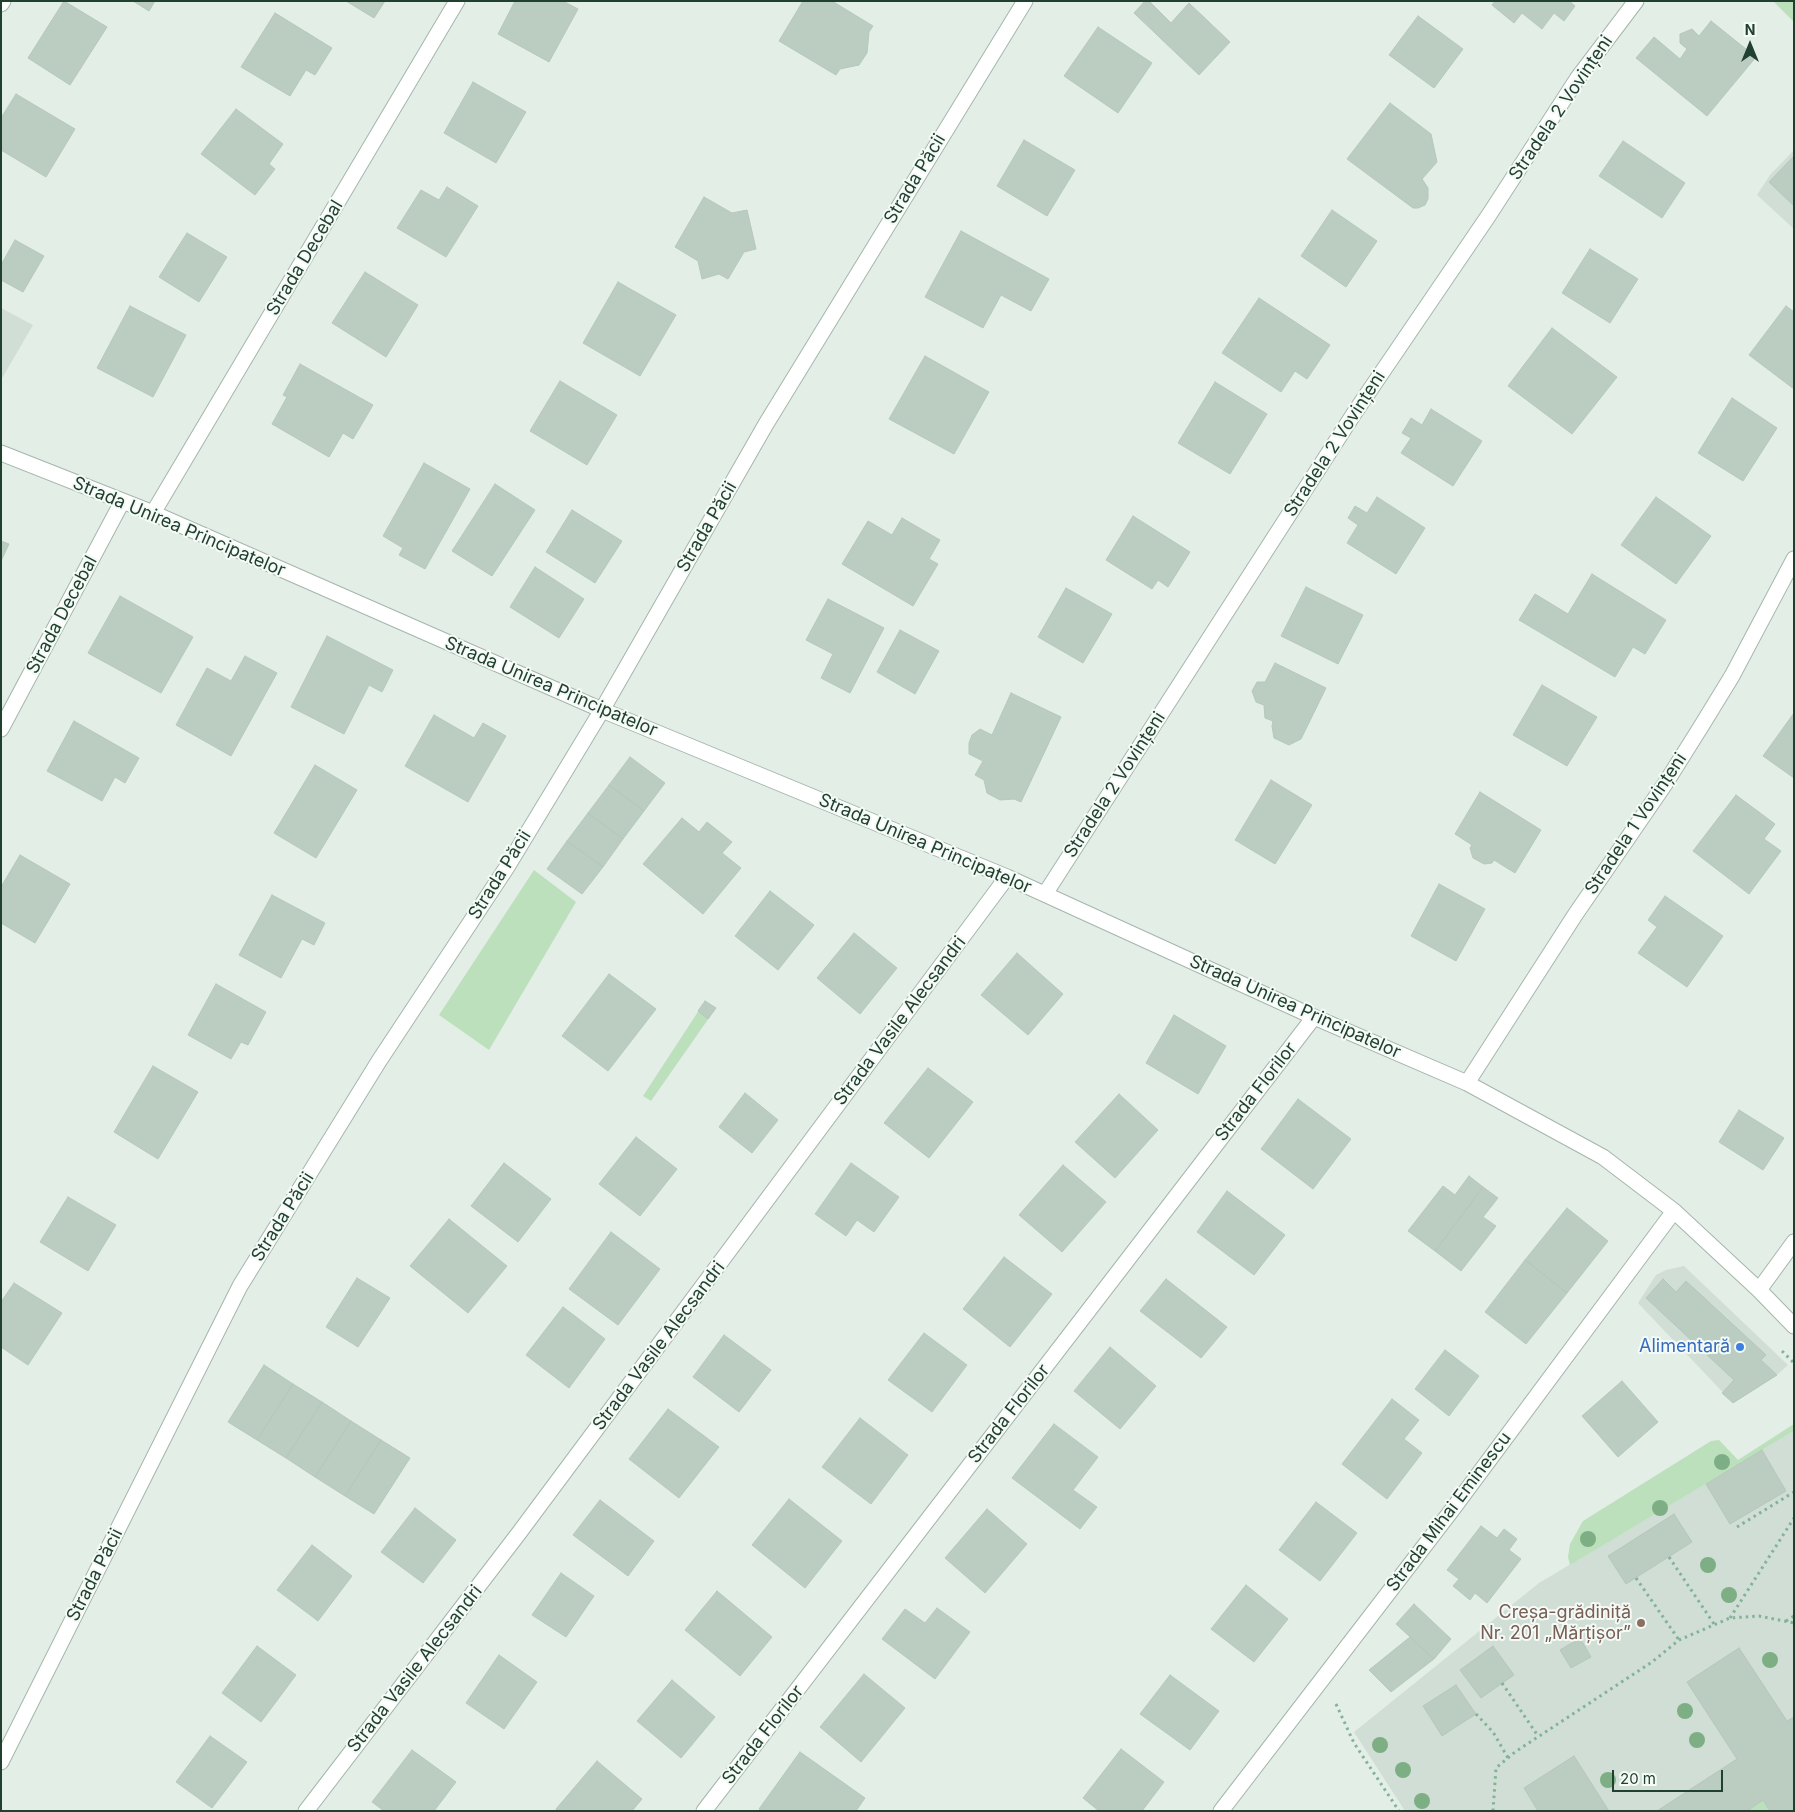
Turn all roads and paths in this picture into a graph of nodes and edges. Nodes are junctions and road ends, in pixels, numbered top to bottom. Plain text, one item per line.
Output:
1 (457, 1) edge
2 (1025, 1) edge
3 (1636, 1) edge
4 (1, 453) edge
5 (122, 502) junction
6 (153, 513) junction
7 (1794, 559) edge
8 (602, 710) junction
9 (1, 729) edge
10 (1007, 877) junction
11 (1045, 894) junction
12 (1314, 1017) junction
13 (1467, 1082) junction
14 (1674, 1211) junction
15 (1794, 1242) edge
16 (1758, 1290) junction
17 (1794, 1326) edge
18 (1794, 1492) edge
19 (1794, 1518) edge
20 (1737, 1527) dead end
21 (1669, 1557) dead end
22 (1636, 1578) dead end
23 (1794, 1616) edge
24 (1730, 1618) junction
25 (1786, 1621) junction
26 (1794, 1623) edge
27 (1714, 1624) junction
28 (1679, 1640) junction
29 (1323, 1676) junction
30 (1502, 1683) dead end
31 (1476, 1714) dead end
32 (1538, 1736) junction
33 (1508, 1758) junction
34 (1, 1762) edge
35 (306, 1811) edge
36 (704, 1811) edge
37 (1221, 1811) edge
38 (1399, 1811) edge
39 (1493, 1811) edge

1 - 6 street, Strada Decebal
2 - 8 street, Strada Păcii
3 - 11 street, Stradela 2 Vovințeni
4 - 5 street, Strada Unirea Principatelor
5 - 6 street, Strada Unirea Principatelor
5 - 9 street, Strada Decebal
6 - 8 street, Strada Unirea Principatelor
7 - 13 street, Stradela 1 Vovințeni
8 - 10 street, Strada Unirea Principatelor
8 - 34 street, Strada Păcii
10 - 11 street, Strada Unirea Principatelor
10 - 35 street, Strada Vasile Alecsandri
11 - 12 street, Strada Unirea Principatelor
12 - 13 street, Strada Unirea Principatelor
12 - 36 street, Strada Florilor
13 - 14 street, Strada Unirea Principatelor
14 - 16 street, Strada Unirea Principatelor
14 - 29 street, Strada Mihai Eminescu
15 - 16 street
16 - 17 street, Strada Unirea Principatelor
18 - 20 path
19 - 24 path
21 - 27 path
22 - 28 path
23 - 25 path
24 - 25 path
24 - 27 path
25 - 26 path
27 - 28 path
28 - 32 path
29 - 37 street, Strada Mihai Eminescu
29 - 38 path
30 - 32 path
31 - 33 path
32 - 33 path
33 - 39 path

